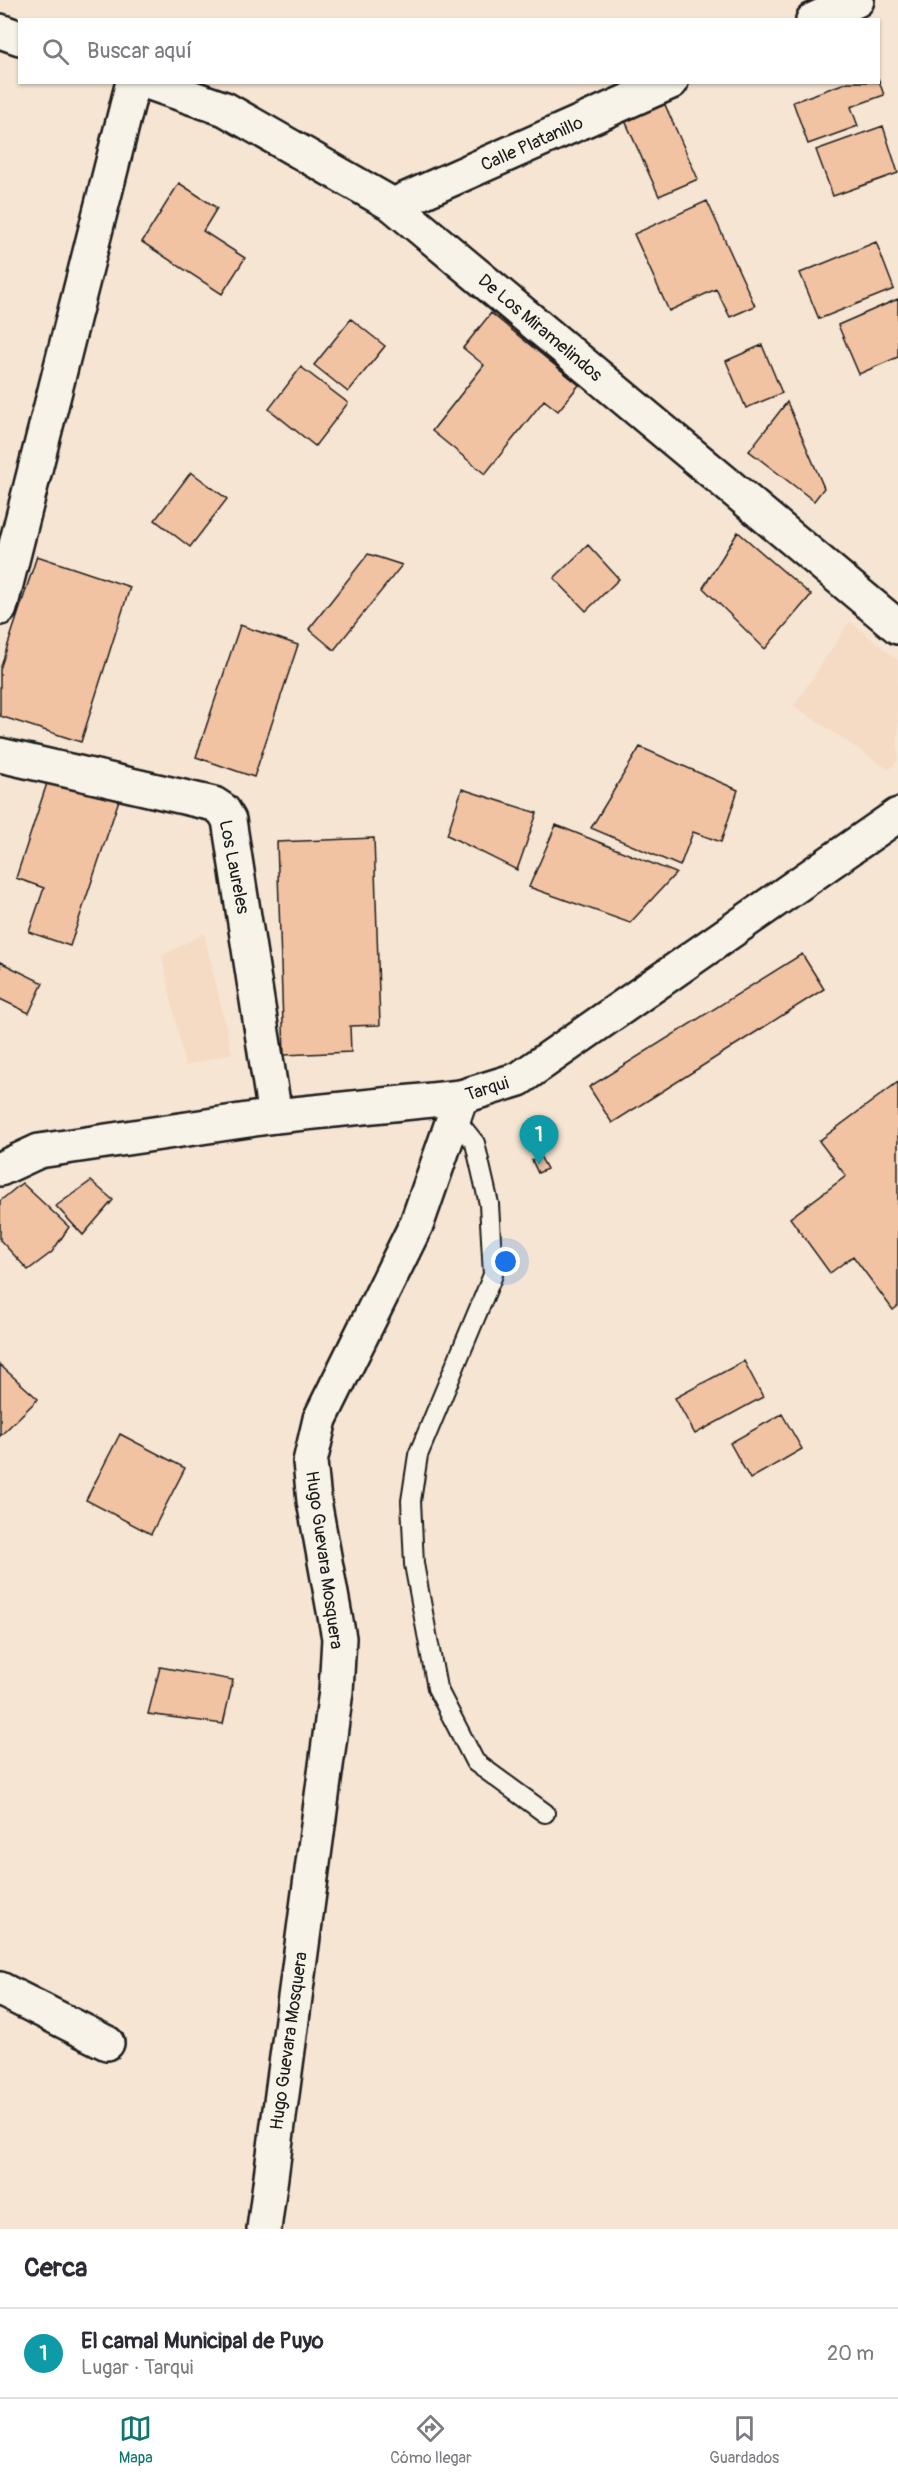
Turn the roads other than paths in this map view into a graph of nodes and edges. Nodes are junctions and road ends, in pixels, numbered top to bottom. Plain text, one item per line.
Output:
1 (857, 0) edge
2 (817, 18) edge
3 (0, 31) edge
4 (18, 37) edge
5 (132, 84) edge
6 (153, 84) edge
7 (666, 84) edge
8 (393, 205) junction
9 (0, 608) edge
10 (898, 627) edge
11 (0, 755) edge
12 (898, 815) edge
13 (458, 1108) junction
14 (275, 1116) junction
15 (0, 1169) edge
16 (545, 1813) dead end
17 (0, 1989) edge
18 (107, 2043) dead end
19 (264, 2229) edge

1 - 2 street
3 - 4 street
5 - 9 street
6 - 8 street, De Los Miramelindos
7 - 8 street, Calle Platanillo
8 - 10 street, De Los Miramelindos
11 - 14 street, Los Laureles
12 - 13 street, Tarqui
13 - 14 street, Tarqui
13 - 16 lane
13 - 19 street, Hugo Guevara Mosquera
14 - 15 street, Tarqui
17 - 18 street

